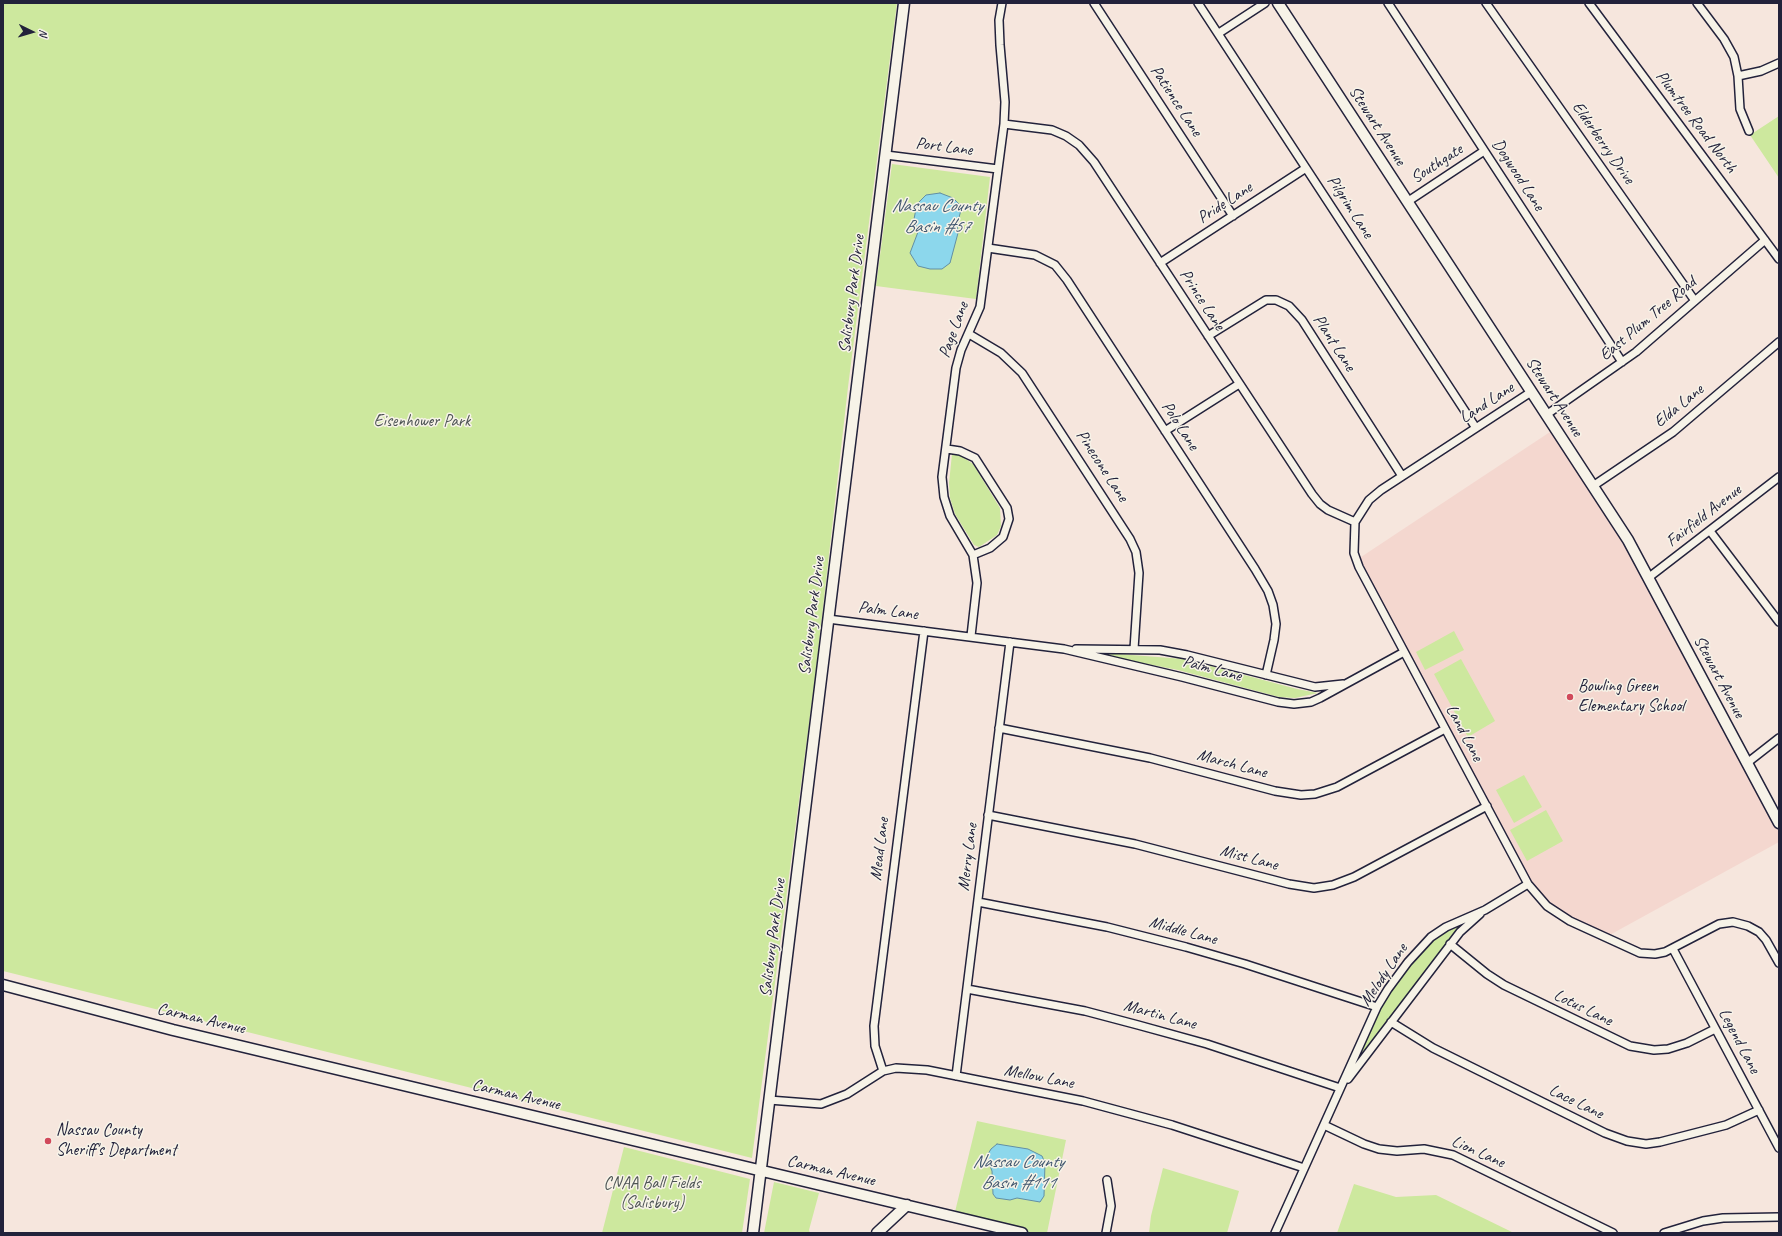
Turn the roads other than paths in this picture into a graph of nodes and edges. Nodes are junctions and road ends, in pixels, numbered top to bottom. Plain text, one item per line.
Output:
1 (904, 3) edge
2 (1002, 3) edge
3 (1094, 3) edge
4 (1198, 3) edge
5 (1265, 3) edge
6 (1278, 3) edge
7 (1388, 3) edge
8 (1486, 3) edge
9 (1589, 3) edge
10 (1697, 3) edge
11 (1219, 33) junction
12 (1779, 63) edge
13 (1738, 76) junction
14 (1004, 124) junction
15 (1749, 131) dead end
16 (1484, 151) junction
17 (886, 155) junction
18 (1306, 168) junction
19 (998, 169) junction
20 (1407, 202) junction
21 (1233, 216) junction
22 (1765, 240) junction
23 (988, 248) junction
24 (1779, 259) edge
25 (1160, 263) junction
26 (1695, 301) junction
27 (969, 334) junction
28 (1208, 336) junction
29 (1779, 342) edge
30 (1622, 362) junction
31 (1239, 384) junction
32 (1531, 392) junction
33 (1546, 415) junction
34 (1476, 428) junction
35 (1165, 431) junction
36 (947, 449) junction
37 (1402, 476) junction
38 (1779, 478) edge
39 (1593, 486) junction
40 (1355, 522) junction
41 (1710, 531) junction
42 (973, 555) junction
43 (1648, 578) junction
44 (828, 619) junction
45 (1779, 622) edge
46 (924, 631) junction
47 (971, 636) junction
48 (1010, 642) junction
49 (1064, 649) junction
50 (1134, 649) junction
51 (1404, 652) junction
52 (1266, 675) junction
53 (1349, 683) junction
54 (999, 728) junction
55 (1445, 729) junction
56 (1779, 738) edge
57 (1747, 762) junction
58 (1486, 806) junction
59 (988, 815) junction
60 (1779, 823) edge
61 (1528, 884) junction
62 (978, 902) junction
63 (1485, 910) junction
64 (1450, 944) junction
65 (1673, 949) junction
66 (1779, 963) edge
67 (3, 985) edge
68 (967, 988) junction
69 (1377, 1007) junction
70 (1391, 1022) junction
71 (1715, 1029) junction
72 (883, 1071) junction
73 (956, 1076) junction
74 (1340, 1088) junction
75 (769, 1100) junction
76 (1759, 1110) junction
77 (1324, 1125) junction
78 (1779, 1148) edge
79 (1304, 1168) junction
80 (761, 1170) junction
81 (1107, 1180) dead end
82 (907, 1205) junction
83 (1779, 1218) edge
84 (1002, 1230) edge
85 (1681, 1231) edge
86 (753, 1233) edge
87 (877, 1233) edge
88 (1022, 1233) edge
89 (1106, 1233) edge
90 (1275, 1233) edge
91 (1613, 1233) edge
92 (1664, 1233) edge

1 - 17 main road, Salisbury Park Drive
2 - 14 street, Page Lane
3 - 21 street, Patience Lane
4 - 11 street, Pilgrim Lane
5 - 11 street
6 - 20 main road, Stewart Avenue
7 - 16 street, Dogwood Lane
8 - 26 street, Elderberry Drive
9 - 22 street, Plumtree Road North
10 - 13 street
11 - 18 street, Pilgrim Lane
12 - 13 street
13 - 15 street
14 - 19 street, Page Lane
14 - 25 street, Prince Lane
16 - 20 street, Southgate
16 - 30 street, Dogwood Lane
17 - 19 street, Port Lane
17 - 44 main road, Salisbury Park Drive
18 - 21 street, Pride Lane
18 - 34 street, Pilgrim Lane
19 - 23 street, Page Lane
20 - 32 main road, Stewart Avenue
21 - 25 street, Pride Lane
22 - 24 street, Plumtree Road North
22 - 26 street, East Plum Tree Road
23 - 27 street, Page Lane
23 - 35 street, Polo Lane
25 - 28 street, Prince Lane
26 - 30 street, East Plum Tree Road
27 - 36 street, Page Lane
27 - 50 street, Pinecone Lane
28 - 31 street, Prince Lane
28 - 37 street, Plant Lane
29 - 39 street, Elda Lane
30 - 33 street, East Plum Tree Road
31 - 35 street
31 - 40 street, Prince Lane
32 - 33 main road, Stewart Avenue
32 - 34 street, Land Lane
33 - 39 main road, Stewart Avenue
34 - 37 street, Land Lane
35 - 52 street, Polo Lane
36 - 42 street, Page Lane
36 - 42 street
37 - 40 street, Land Lane
38 - 41 street, Fairfield Avenue
39 - 43 main road, Stewart Avenue
40 - 51 street, Land Lane
41 - 43 street, Fairfield Avenue
41 - 45 street
42 - 47 street, Page Lane
43 - 57 main road, Stewart Avenue
44 - 46 street, Palm Lane
44 - 75 main road, Salisbury Park Drive
46 - 47 street, Palm Lane
46 - 72 street, Mead Lane
47 - 48 street, Palm Lane
48 - 49 street, Palm Lane
48 - 54 street, Merry Lane
49 - 50 street, Palm Lane
49 - 53 street, Palm Lane
50 - 52 street, Palm Lane
51 - 53 street, Palm Lane
51 - 55 street, Land Lane
52 - 53 street, Palm Lane
54 - 55 street, March Lane
54 - 59 street, Merry Lane
55 - 58 street, Land Lane
56 - 57 street
57 - 60 main road, Stewart Avenue
58 - 59 street, Mist Lane
58 - 61 street, Land Lane
59 - 62 street, Merry Lane
61 - 63 street, Melody Lane
61 - 65 street, Land Lane
62 - 68 street, Merry Lane
62 - 69 street, Middle Lane
63 - 64 street, Melody Lane
63 - 69 street, Melody Lane
64 - 70 street, Melody Lane
64 - 71 street, Lotus Lane
65 - 66 street, Land Lane
65 - 71 street, Legend Lane
67 - 80 main road, Carman Avenue
68 - 73 street, Merry Lane
68 - 74 street, Martin Lane
69 - 74 street, Melody Lane
70 - 74 street, Melody Lane
70 - 76 street, Lace Lane
71 - 76 street, Legend Lane
72 - 73 street, Mellow Lane
72 - 75 street, Mellow Lane
73 - 79 street, Mellow Lane
74 - 77 street, Melody Lane
75 - 80 main road, Salisbury Park Drive
76 - 78 street, Legend Lane
77 - 79 street, Melody Lane
77 - 91 street, Lion Lane
79 - 90 street, Melody Lane
80 - 82 main road, Carman Avenue
80 - 86 main road, Salisbury Park Drive
81 - 89 street
82 - 84 main road, Carman Avenue
82 - 87 main road
83 - 85 street
84 - 88 main road, Carman Avenue
85 - 92 street

